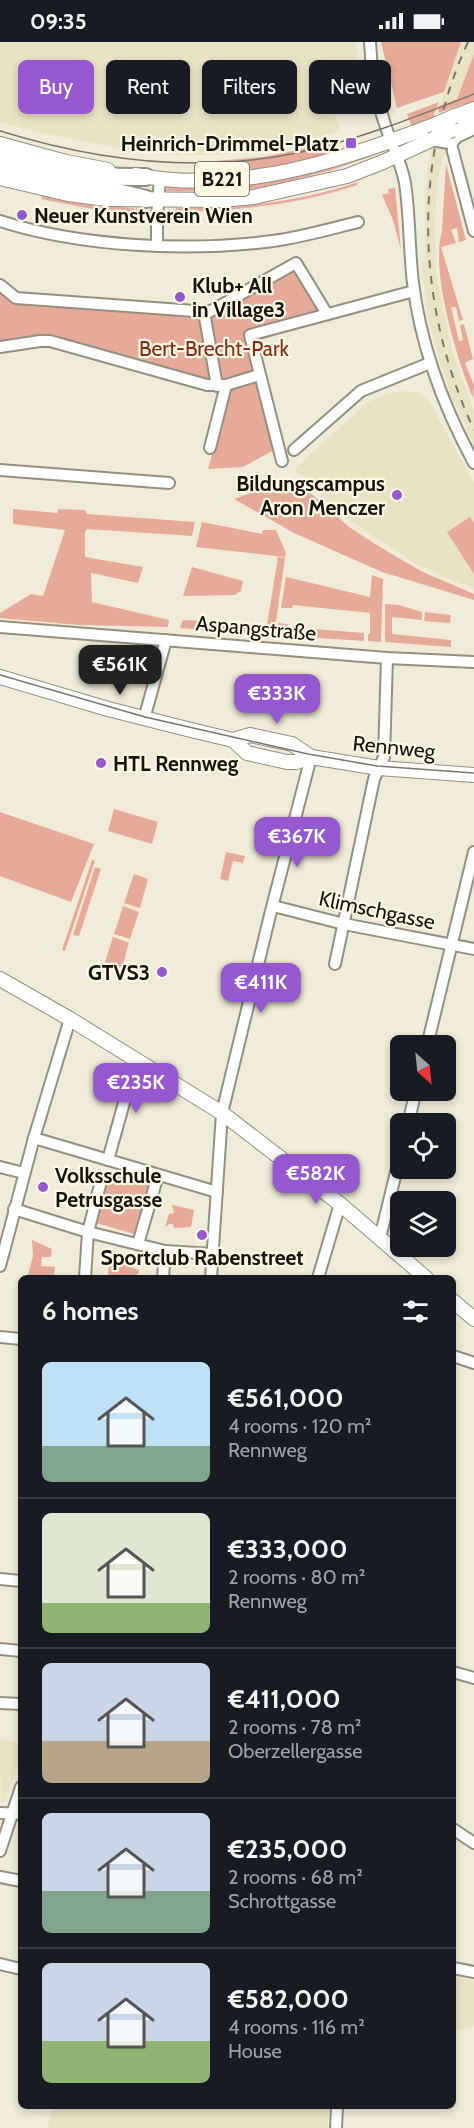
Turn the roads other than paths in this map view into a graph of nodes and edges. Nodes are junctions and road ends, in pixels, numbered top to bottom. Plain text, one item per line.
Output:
1 (370, 42) edge
2 (474, 109) edge
3 (474, 119) edge
4 (474, 129) edge
5 (452, 133) junction
6 (392, 141) junction
7 (0, 144) edge
8 (0, 156) edge
9 (398, 156) junction
10 (0, 169) edge
11 (153, 177) junction
12 (0, 178) edge
13 (152, 199) junction
14 (472, 217) edge
15 (0, 221) edge
16 (358, 222) dead end
17 (474, 231) edge
18 (157, 246) junction
19 (0, 285) edge
20 (414, 291) junction
21 (204, 312) junction
22 (327, 314) junction
23 (0, 347) edge
24 (430, 363) junction
25 (259, 375) junction
26 (221, 385) junction
27 (210, 448) dead end
28 (294, 450) dead end
29 (282, 461) dead end
30 (474, 463) edge
31 (0, 470) edge
32 (169, 483) dead end
33 (0, 627) edge
34 (166, 640) junction
35 (387, 658) junction
36 (474, 662) edge
37 (0, 677) edge
38 (144, 718) junction
39 (311, 757) junction
40 (379, 768) junction
41 (474, 775) edge
42 (474, 852) edge
43 (273, 906) junction
44 (344, 924) junction
45 (451, 945) junction
46 (474, 949) edge
47 (334, 964) dead end
48 (0, 979) edge
49 (70, 1019) junction
50 (430, 1035) edge
51 (136, 1060) junction
52 (222, 1113) junction
53 (34, 1138) junction
54 (108, 1160) junction
55 (0, 1167) edge
56 (24, 1173) junction
57 (158, 1175) junction
58 (394, 1179) edge
59 (100, 1185) dead end
60 (217, 1192) junction
61 (340, 1204) junction
62 (14, 1209) junction
63 (88, 1232) junction
64 (380, 1238) junction
65 (138, 1244) junction
66 (165, 1251) junction
67 (213, 1254) junction
68 (0, 1266) edge
69 (85, 1275) edge
70 (163, 1275) edge
71 (211, 1275) edge
72 (319, 1275) edge
73 (423, 1275) edge
74 (456, 1304) edge
75 (474, 1319) edge
76 (0, 1337) edge
77 (18, 1338) edge
78 (456, 1357) edge
79 (474, 1363) edge
80 (0, 1579) edge
81 (18, 1581) edge
82 (0, 1649) edge
83 (18, 1651) edge
84 (456, 1673) edge
85 (474, 1678) edge
86 (0, 1703) edge
87 (18, 1704) edge
88 (0, 1813) edge
89 (17, 1814) edge
90 (456, 1831) edge
91 (474, 1843) edge
92 (0, 1851) edge
93 (0, 1877) edge
94 (18, 1880) edge
95 (0, 1964) edge
96 (18, 1968) edge
97 (456, 1969) edge
98 (474, 1972) edge
99 (337, 2109) edge
100 (336, 2128) edge

1 - 6 street
2 - 5 main road, B221
3 - 5 main road, B221
4 - 5 street
5 - 6 main road, B221, bridge
5 - 9 main road, B221, bridge
5 - 14 street
6 - 9 street
6 - 11 main road, B221
7 - 11 main road, B221
8 - 11 highway
9 - 13 main road, B221
9 - 20 street
10 - 13 highway
11 - 13 street
12 - 13 main road, B221
13 - 18 street
14 - 17 street
15 - 18 street
16 - 18 street
19 - 21 street
20 - 22 street
20 - 24 street
21 - 22 street
21 - 26 street
22 - 25 street
23 - 26 street
24 - 28 street
24 - 30 street
25 - 26 street
25 - 29 street
26 - 27 street
31 - 32 street
33 - 34 street, Aspangstraße
34 - 35 street, Aspangstraße
34 - 38 street
35 - 36 street, Aspangstraße
35 - 40 street
37 - 38 main road, Rennweg
38 - 39 main road, Rennweg
39 - 40 main road, Rennweg
39 - 43 street
40 - 41 main road, Rennweg
40 - 44 street
42 - 45 street
43 - 44 street, Klimschgasse
43 - 52 street
44 - 45 street, Klimschgasse
44 - 47 street
45 - 46 street, Klimschgasse
45 - 50 street
48 - 49 main road
49 - 51 main road
49 - 53 street
51 - 52 main road
51 - 54 street
52 - 60 street
52 - 61 main road
53 - 54 street
53 - 56 street
54 - 57 street
55 - 56 street
56 - 62 street
57 - 60 street
57 - 65 street
58 - 64 street
59 - 63 street
60 - 67 street
61 - 64 main road
61 - 72 street
62 - 63 street
62 - 68 street
63 - 65 street
63 - 69 street
64 - 73 main road
65 - 66 street
66 - 67 street
66 - 70 street
67 - 71 street
74 - 75 main road
76 - 77 street
78 - 79 street
80 - 81 street
82 - 83 street
84 - 85 street
86 - 87 street
88 - 89 street
89 - 92 street
90 - 91 street
93 - 94 street
95 - 96 street
97 - 98 street
99 - 100 street

